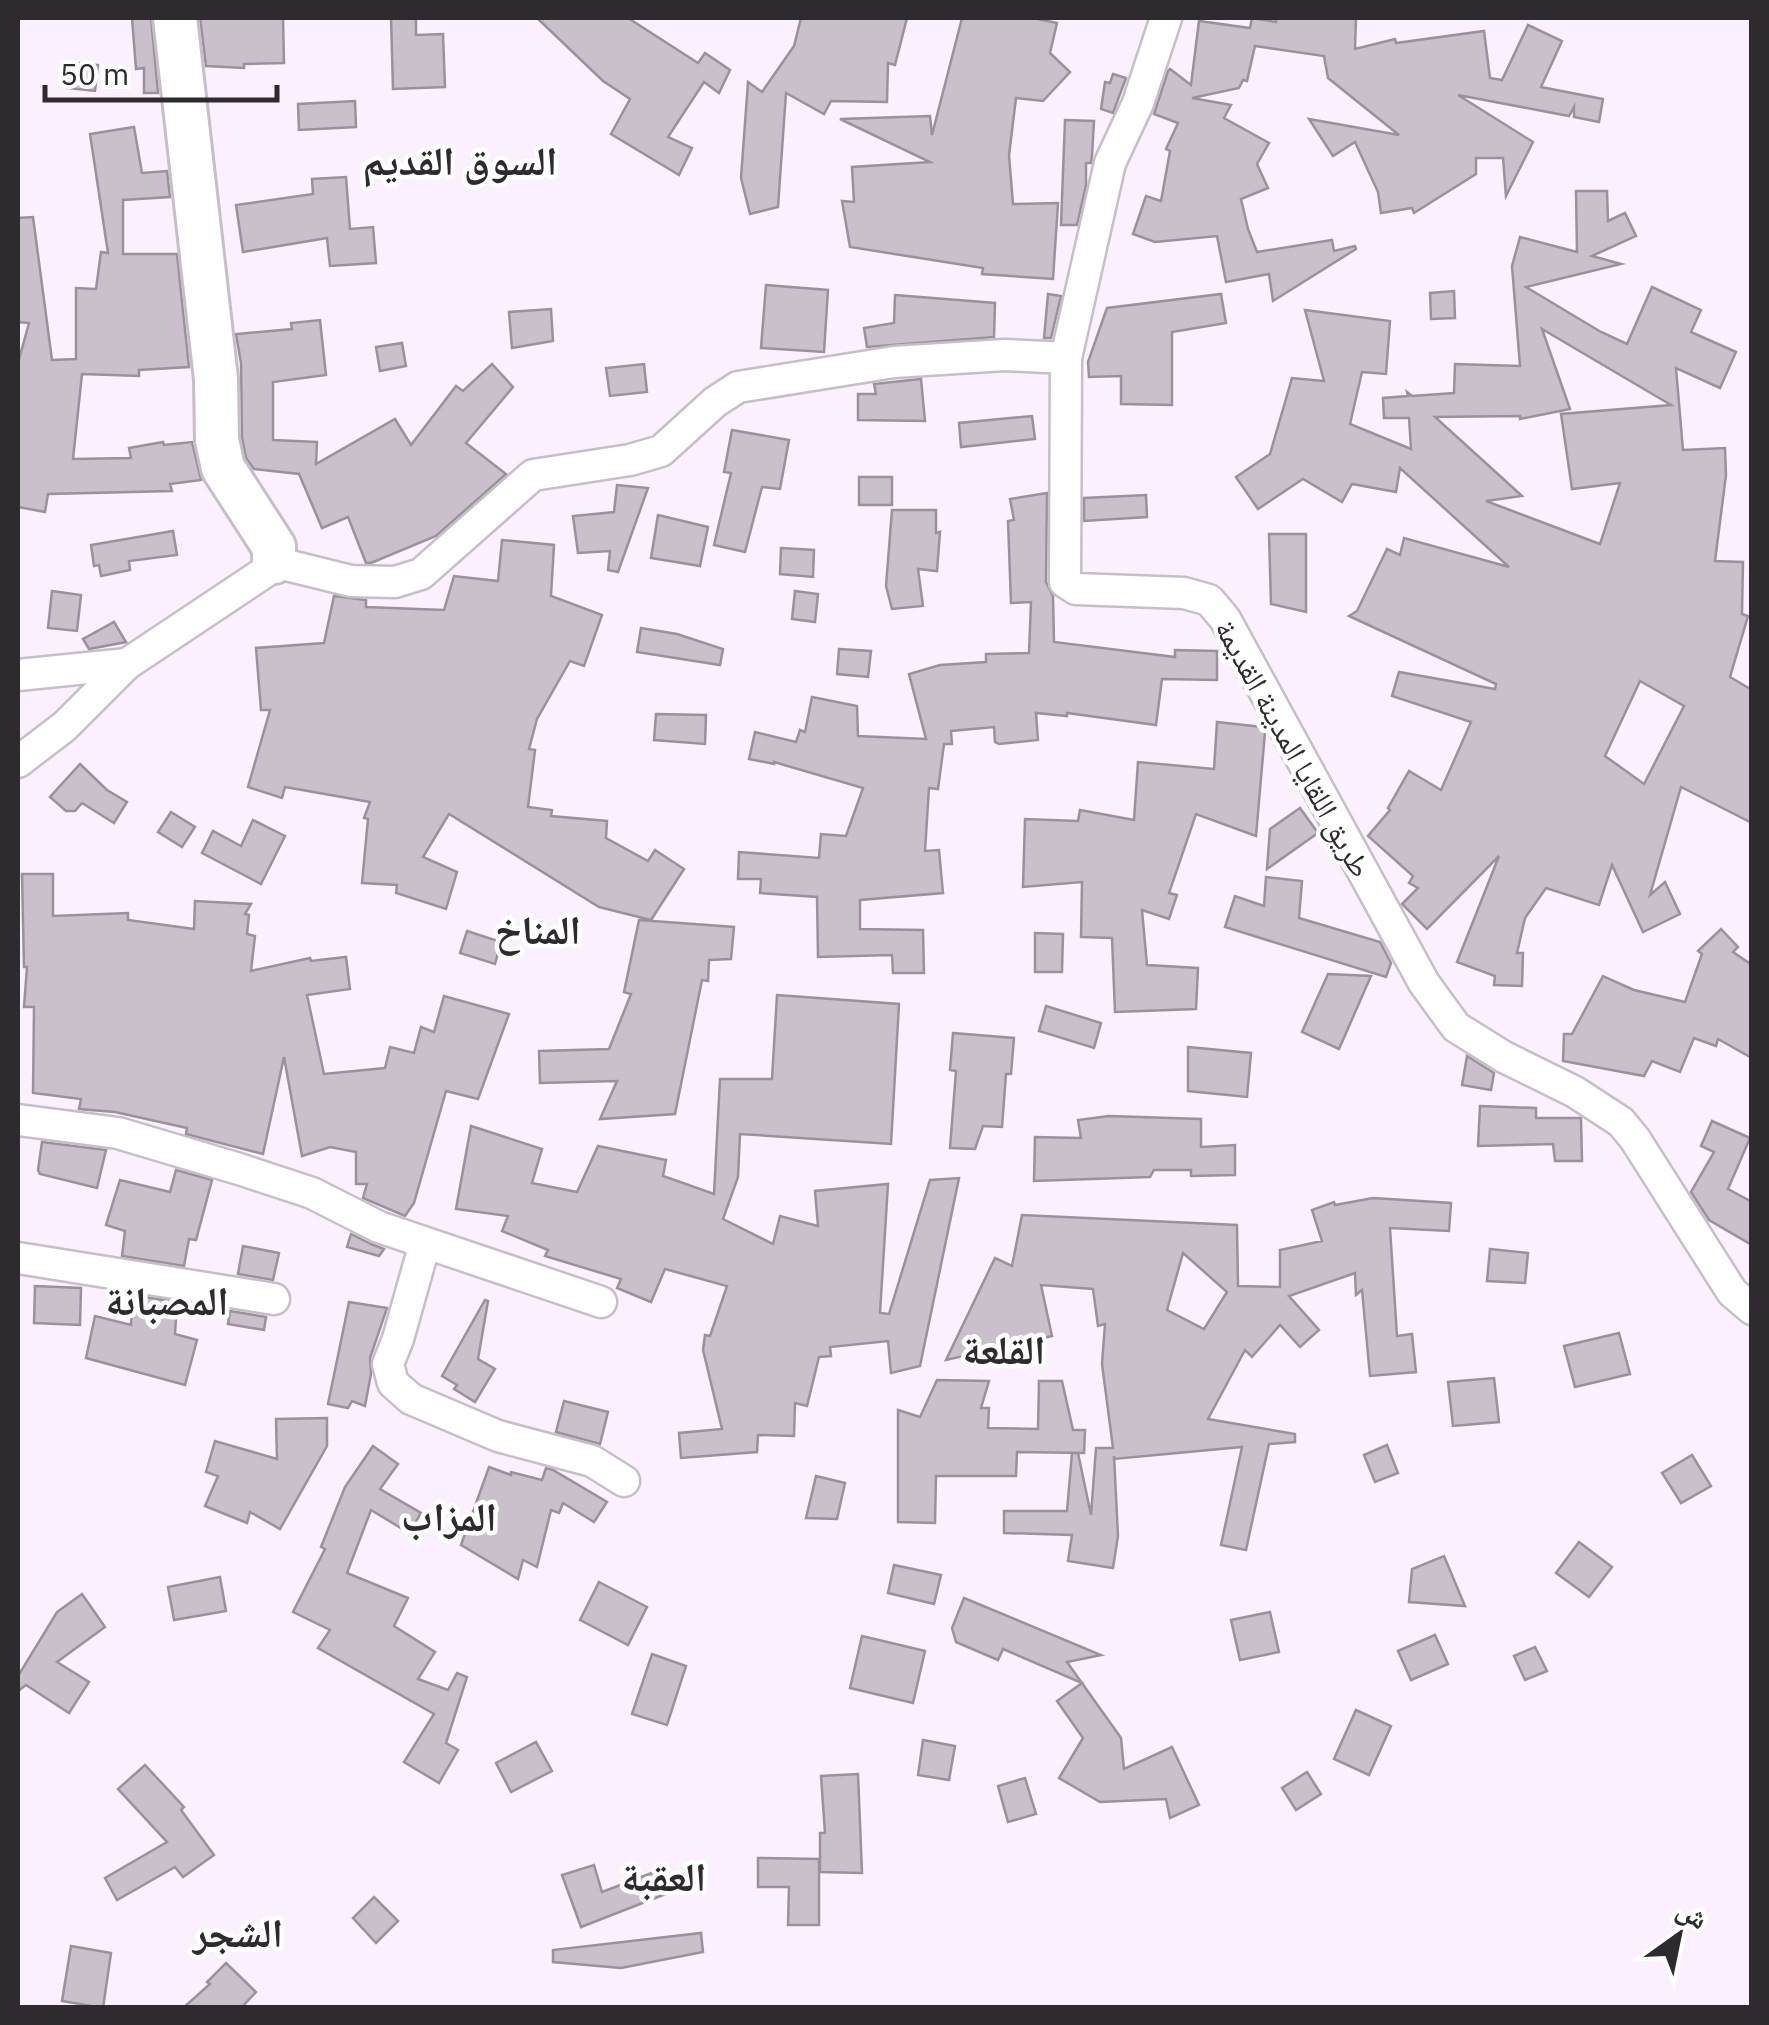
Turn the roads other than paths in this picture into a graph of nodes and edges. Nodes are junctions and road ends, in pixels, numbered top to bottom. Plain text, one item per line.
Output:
1 (175, 18) edge
2 (1166, 18) edge
3 (1066, 358) junction
4 (274, 562) junction
5 (126, 664) junction
6 (18, 675) edge
7 (18, 762) edge
8 (18, 1120) edge
9 (426, 1243) junction
10 (18, 1258) edge
11 (274, 1299) dead end
12 (1742, 1300) edge
13 (601, 1302) dead end
14 (624, 1482) dead end

1 - 4 street
2 - 3 street, طريق اللقايا المدينة القديمة
3 - 4 street
3 - 12 street, طريق اللقايا المدينة القديمة
4 - 5 street
5 - 6 street
5 - 7 street
8 - 9 street
9 - 13 street
9 - 14 street
10 - 11 street

